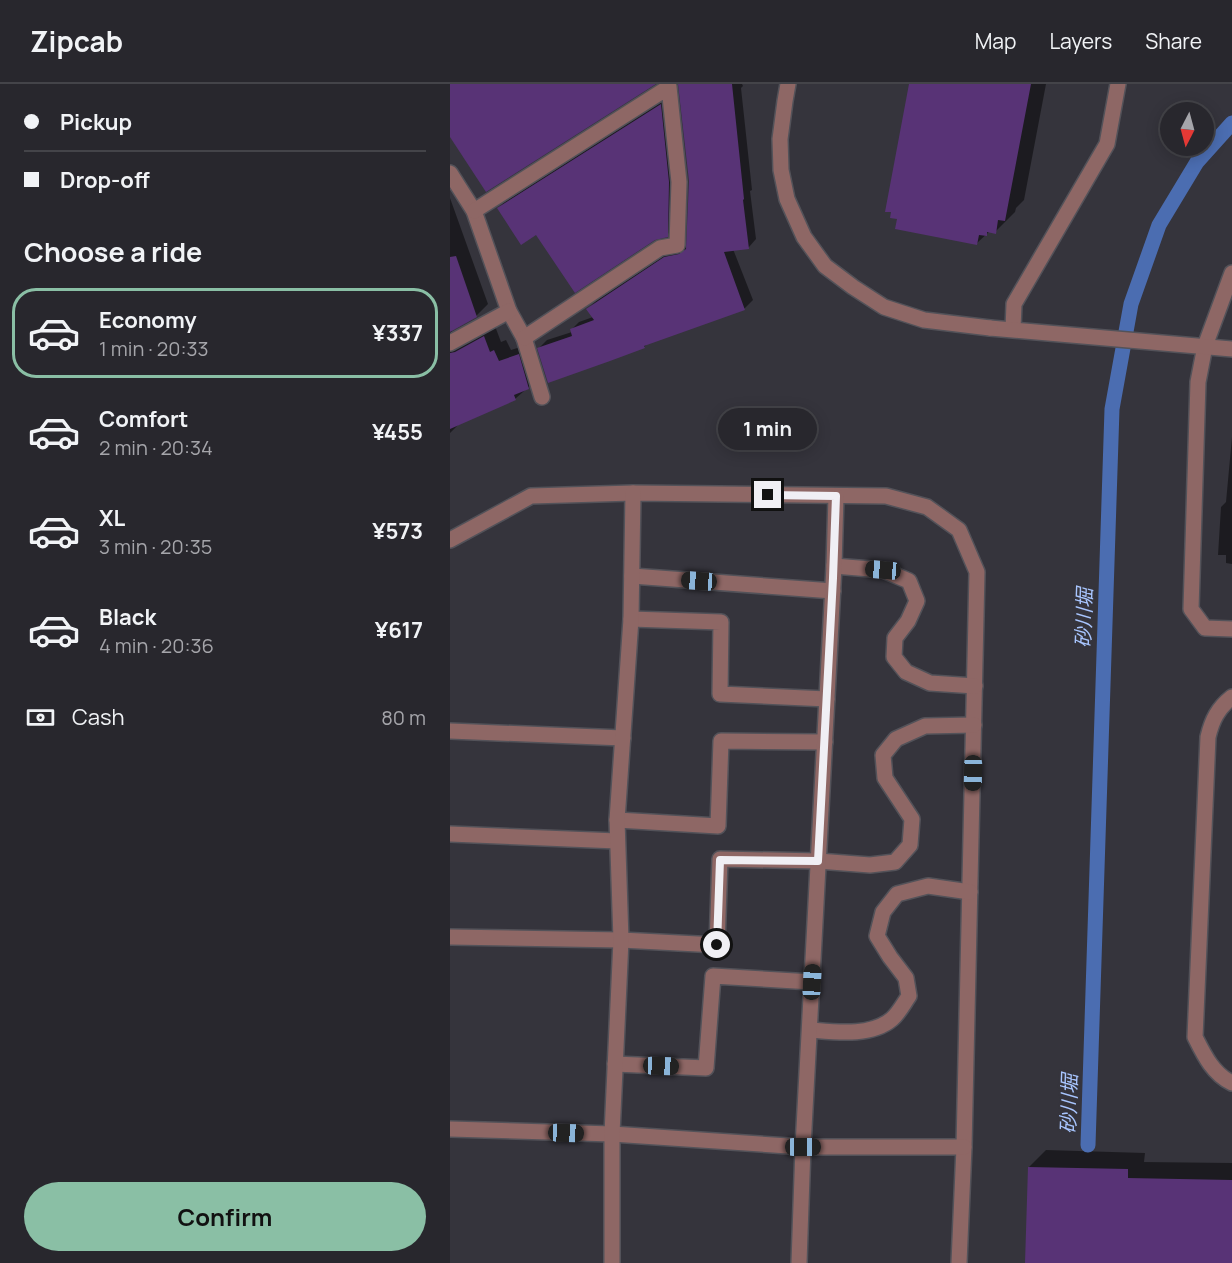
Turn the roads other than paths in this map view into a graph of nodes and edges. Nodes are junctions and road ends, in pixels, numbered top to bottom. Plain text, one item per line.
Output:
1 (788, 84) edge
2 (1118, 84) edge
3 (450, 173) edge
4 (474, 211) junction
5 (1232, 273) edge
6 (509, 311) junction
7 (1013, 330) junction
8 (524, 338) junction
9 (450, 343) edge
10 (1205, 346) junction
11 (1232, 349) edge
12 (542, 397) dead end
13 (633, 493) junction
14 (836, 496) junction
15 (450, 540) edge
16 (834, 566) junction
17 (632, 576) junction
18 (833, 591) junction
19 (631, 619) junction
20 (1232, 629) edge
21 (975, 686) junction
22 (1232, 697) edge
23 (827, 699) junction
24 (974, 725) junction
25 (450, 731) edge
26 (623, 738) junction
27 (825, 742) junction
28 (617, 820) junction
29 (450, 834) edge
30 (617, 841) junction
31 (818, 861) junction
32 (970, 892) junction
33 (450, 937) edge
34 (621, 940) junction
35 (812, 982) junction
36 (810, 1030) junction
37 (615, 1064) junction
38 (1232, 1083) edge
39 (450, 1129) edge
40 (612, 1134) junction
41 (803, 1147) junction
42 (964, 1147) junction
43 (612, 1263) edge
44 (799, 1263) edge
45 (959, 1263) edge

1 - 7 street
2 - 7 street
3 - 4 street
4 - 6 street
4 - 8 street
5 - 10 street
6 - 8 street
6 - 9 street
7 - 10 street
8 - 12 street
10 - 11 street
10 - 20 street
13 - 14 street
13 - 15 street
13 - 17 street
14 - 16 street
14 - 21 street
16 - 18 street
16 - 21 street
17 - 18 street
17 - 19 street
18 - 23 street
19 - 23 street
19 - 26 street
21 - 24 street
22 - 38 street
23 - 27 street
24 - 31 street
24 - 32 street
25 - 26 street
26 - 28 street
27 - 28 street
27 - 31 street
28 - 30 street
29 - 30 street
30 - 34 street
31 - 34 street
31 - 35 street
32 - 36 street
32 - 42 street
33 - 34 street
34 - 37 street
35 - 36 street
35 - 37 street
36 - 41 street
37 - 40 street
39 - 40 street
40 - 41 street
40 - 43 street
41 - 42 street
41 - 44 street
42 - 45 street

